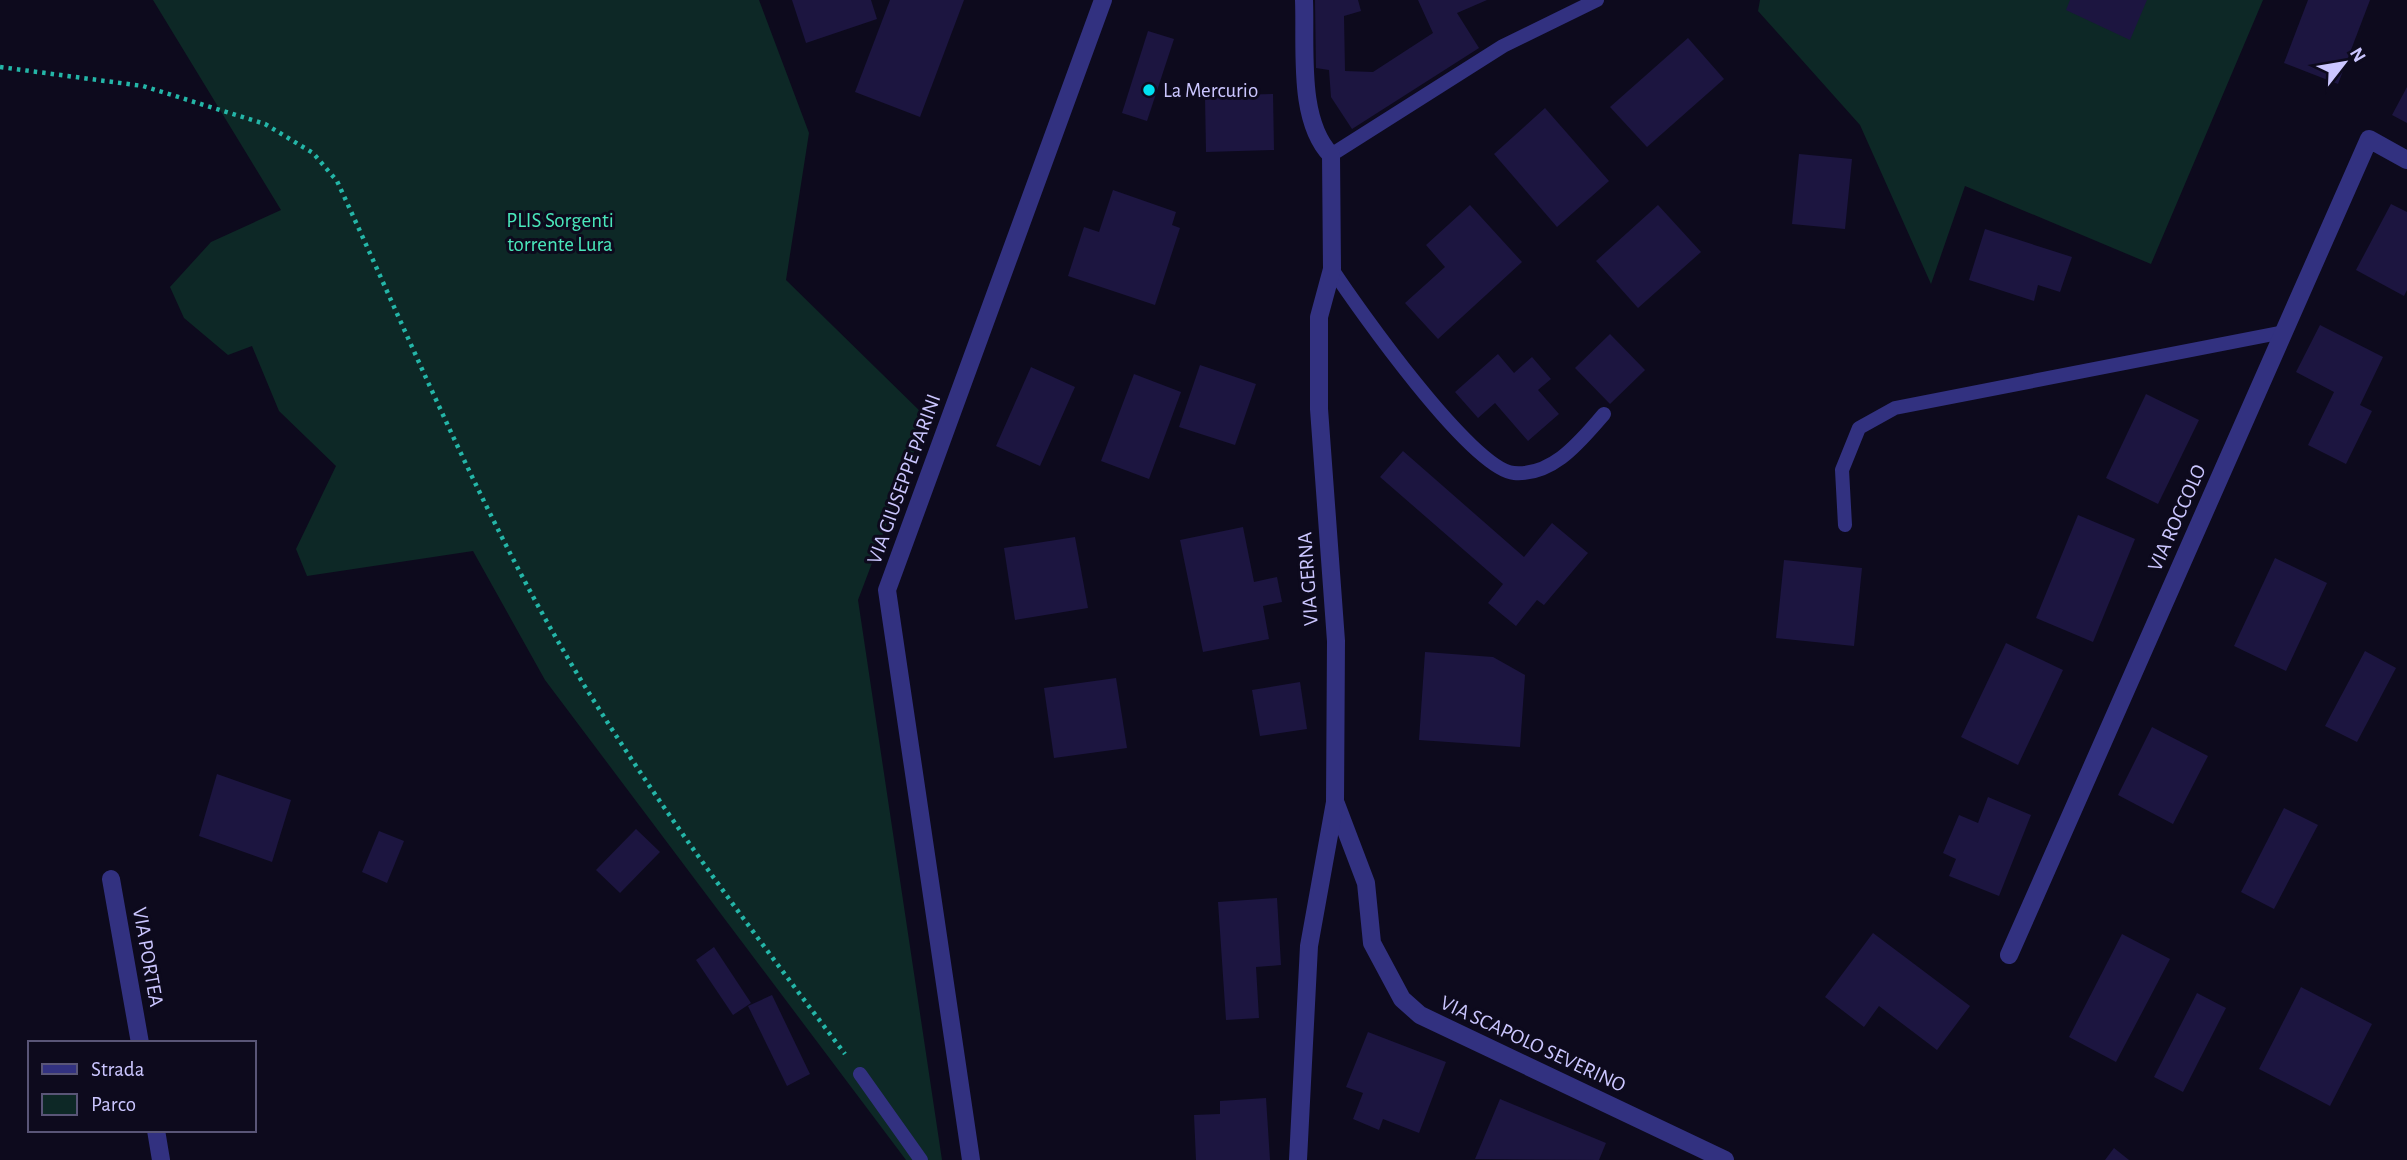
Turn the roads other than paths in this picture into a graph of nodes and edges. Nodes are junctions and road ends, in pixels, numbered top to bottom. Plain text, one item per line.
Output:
1 (1104, 0) edge
2 (1304, 0) edge
3 (1597, 0) edge
4 (1331, 155) junction
5 (2407, 160) edge
6 (1332, 269) junction
7 (2284, 332) junction
8 (1604, 414) dead end
9 (1845, 525) dead end
10 (1335, 802) junction
11 (111, 879) dead end
12 (2009, 955) dead end
13 (140, 1041) edge
14 (860, 1074) road end
15 (156, 1132) edge
16 (161, 1160) edge
17 (921, 1160) edge
18 (971, 1160) edge
19 (1298, 1160) edge
20 (1725, 1160) edge

1 - 18 street, VIA GIUSEPPE PARINI
2 - 4 street
3 - 4 lane
4 - 6 street, VIA GERNA
5 - 7 street, VIA ROCCOLO
6 - 8 lane
6 - 10 street, VIA GERNA
7 - 9 lane
7 - 12 street, VIA ROCCOLO
10 - 19 street, VIA GERNA
10 - 20 street, VIA SCAPOLO SEVERINO
11 - 13 street, VIA PORTEA
14 - 17 lane
15 - 16 street

